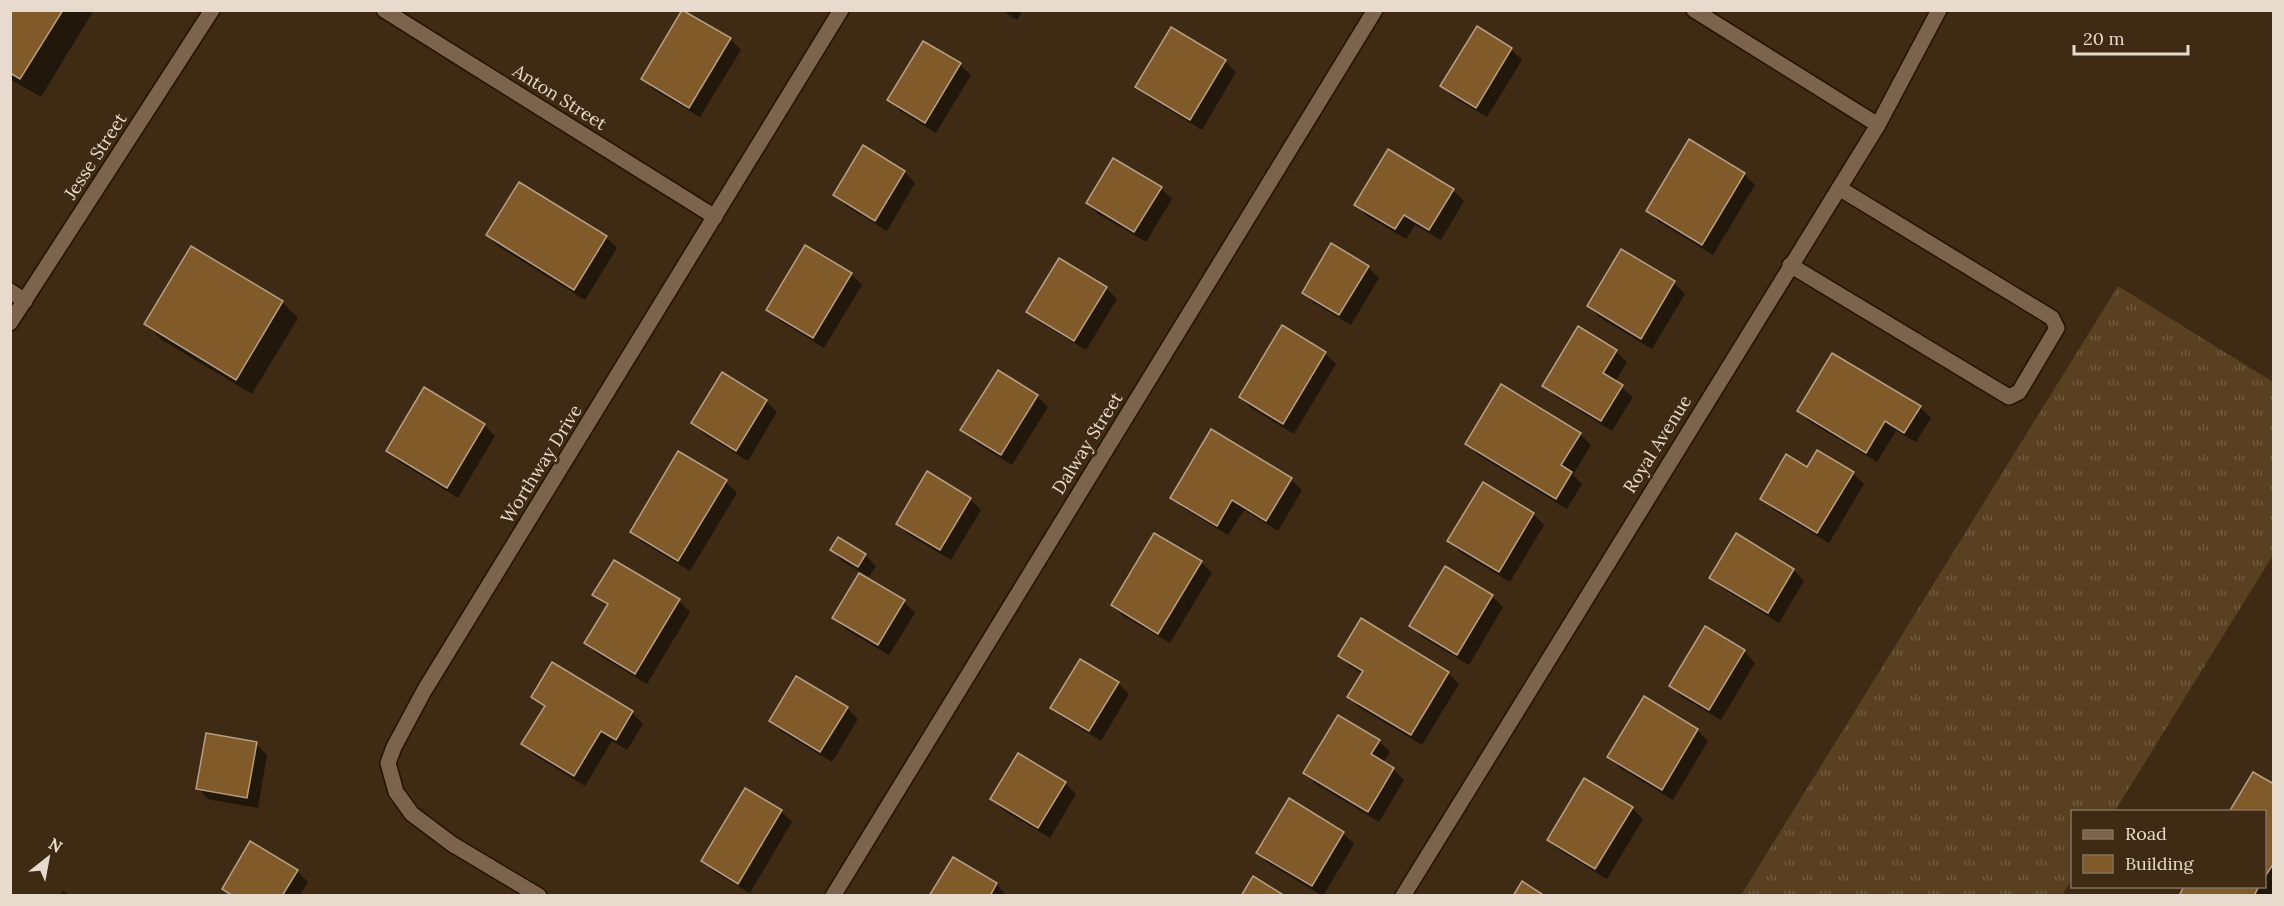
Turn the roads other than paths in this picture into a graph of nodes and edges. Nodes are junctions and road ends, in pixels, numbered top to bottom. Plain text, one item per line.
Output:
1 (212, 10) edge
2 (384, 10) edge
3 (842, 10) edge
4 (1375, 10) edge
5 (1694, 10) edge
6 (1936, 12) edge
7 (1878, 125) junction
8 (1839, 188) junction
9 (715, 217) junction
10 (1790, 266) junction
11 (10, 291) edge
12 (25, 301) junction
13 (10, 323) edge
14 (539, 896) edge
15 (833, 896) edge
16 (1403, 896) edge

1 - 12 street, Jesse Street
2 - 9 street, Anton Street
3 - 9 street, Worthway Drive
4 - 15 street, Dalway Street
5 - 7 street
6 - 7 street, Royal Avenue
7 - 8 street, Royal Avenue
8 - 10 street, Royal Avenue
8 - 10 street
9 - 14 street, Worthway Drive
10 - 16 street, Royal Avenue
11 - 12 street
12 - 13 street, Jesse Street

